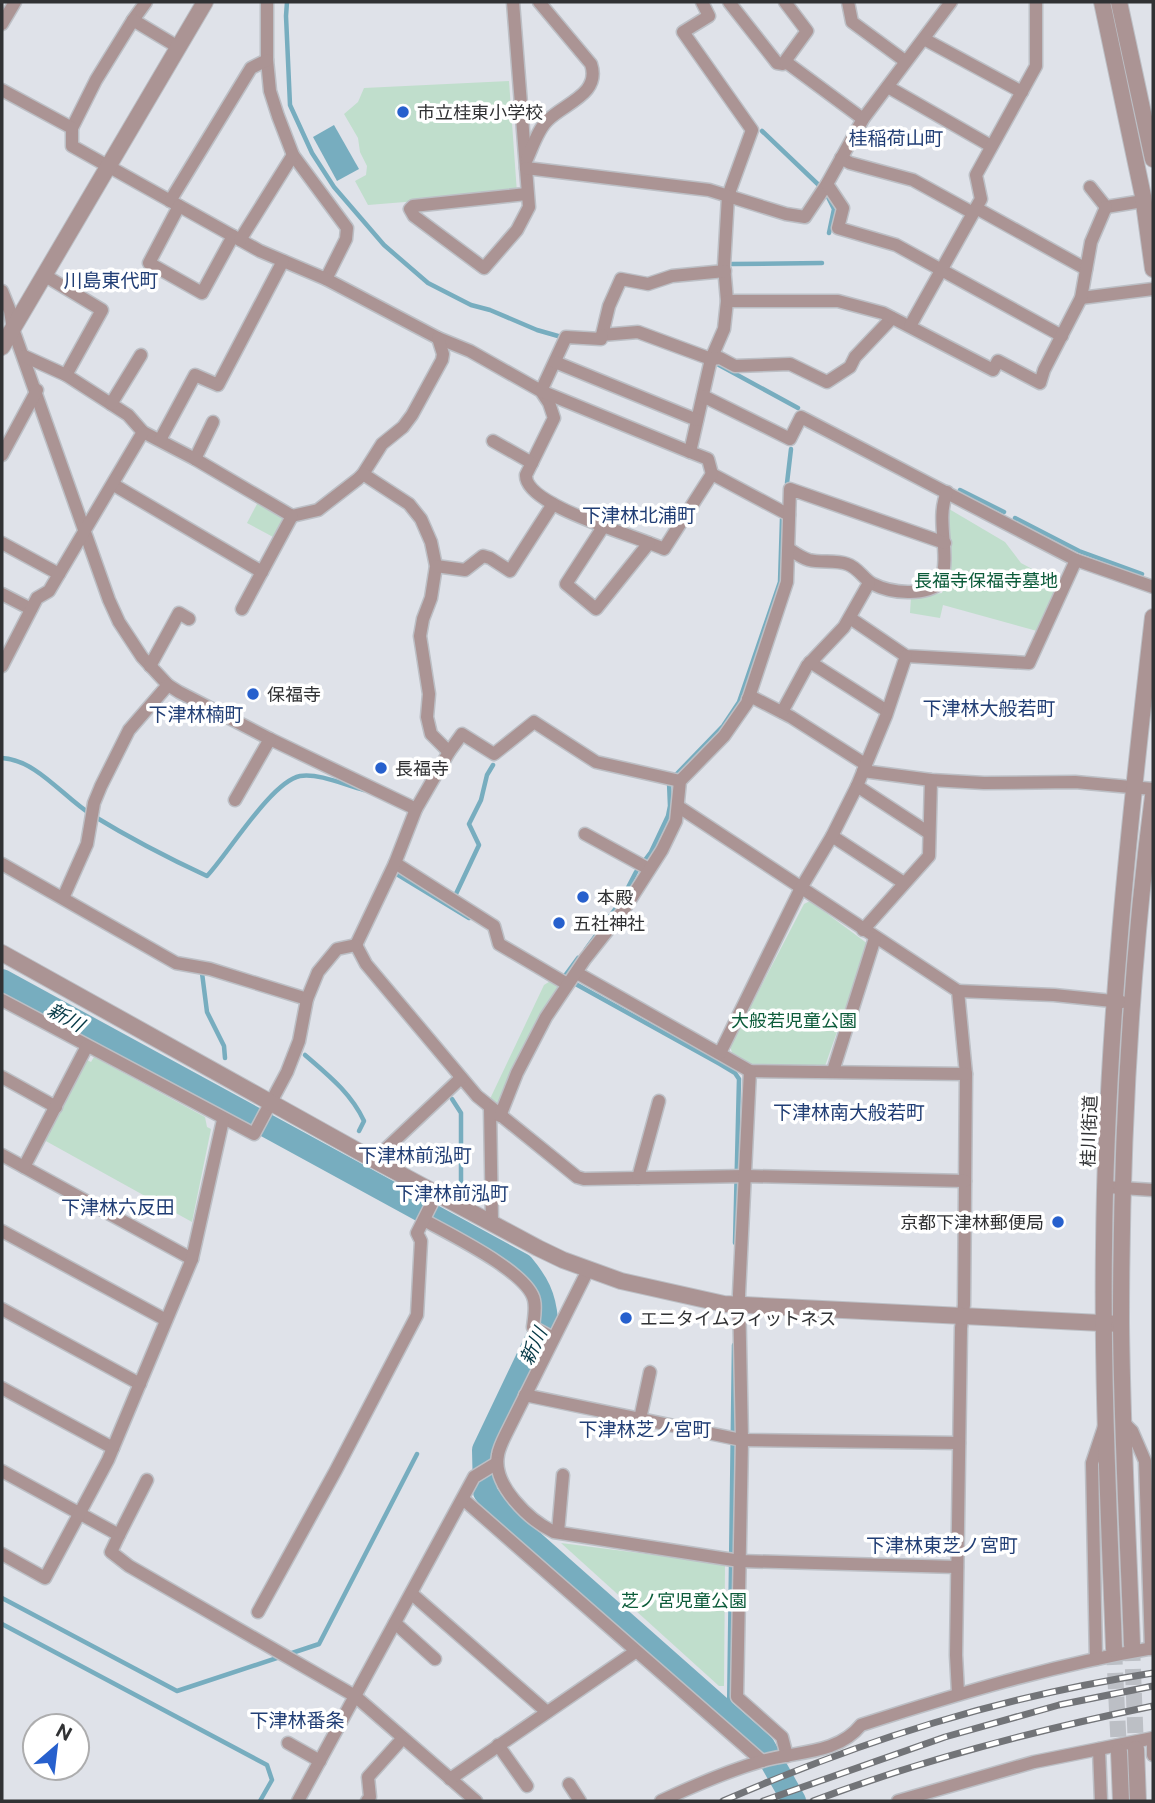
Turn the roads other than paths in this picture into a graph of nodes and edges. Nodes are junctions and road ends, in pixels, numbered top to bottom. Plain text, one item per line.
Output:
1 (15, 2) edge
2 (146, 2) edge
3 (205, 2) edge
4 (267, 2) edge
5 (513, 2) edge
6 (539, 2) edge
7 (702, 2) edge
8 (729, 2) edge
9 (785, 2) edge
10 (848, 2) edge
11 (951, 2) edge
12 (1036, 2) edge
13 (1102, 2) edge
14 (1119, 2) edge
15 (132, 20) junction
16 (2, 24) edge
17 (924, 39) junction
18 (178, 47) junction
19 (267, 60) junction
20 (905, 61) junction
21 (786, 62) junction
22 (888, 87) junction
23 (2, 90) edge
24 (1022, 92) junction
25 (863, 119) junction
26 (72, 128) junction
27 (991, 146) junction
28 (293, 155) junction
29 (841, 158) junction
30 (1153, 159) edge
31 (526, 164) junction
32 (107, 167) junction
33 (827, 184) junction
34 (1090, 187) dead end
35 (526, 194) junction
36 (729, 196) junction
37 (1143, 201) junction
38 (174, 203) junction
39 (1106, 207) junction
40 (975, 211) junction
41 (236, 238) junction
42 (283, 261) junction
43 (1086, 269) junction
44 (1153, 269) edge
45 (942, 270) junction
46 (725, 271) junction
47 (44, 275) junction
48 (326, 279) junction
49 (1153, 289) edge
50 (2, 291) edge
51 (1081, 298) junction
52 (727, 300) junction
53 (892, 318) junction
54 (910, 326) junction
55 (13, 329) junction
56 (602, 335) junction
57 (1062, 336) junction
58 (439, 338) junction
59 (2, 347) edge
60 (141, 355) dead end
61 (24, 356) junction
62 (711, 359) junction
63 (555, 362) junction
64 (66, 375) junction
65 (37, 390) junction
66 (541, 391) junction
67 (703, 396) junction
68 (111, 404) junction
69 (697, 420) junction
70 (213, 422) dead end
71 (143, 432) junction
72 (160, 440) junction
73 (493, 441) dead end
74 (690, 452) junction
75 (2, 455) edge
76 (195, 459) junction
77 (531, 463) junction
78 (363, 474) junction
79 (712, 474) junction
80 (114, 485) junction
81 (947, 492) junction
82 (553, 504) junction
83 (292, 516) junction
84 (789, 516) junction
85 (603, 527) junction
86 (86, 531) junction
87 (2, 543) edge
88 (649, 543) junction
89 (944, 543) junction
90 (789, 549) junction
91 (1076, 560) junction
92 (436, 566) junction
93 (262, 572) junction
94 (59, 574) junction
95 (870, 583) junction
96 (1153, 587) edge
97 (2, 594) edge
98 (242, 608) dead end
99 (31, 609) junction
100 (1153, 617) edge
101 (850, 618) junction
102 (189, 619) dead end
103 (906, 656) junction
104 (810, 662) junction
105 (2, 666) edge
106 (150, 666) junction
107 (168, 685) junction
108 (746, 694) junction
109 (887, 711) junction
110 (782, 712) junction
111 (270, 739) junction
112 (449, 751) junction
113 (864, 768) junction
114 (931, 780) junction
115 (680, 781) junction
116 (857, 786) junction
117 (1135, 787) junction
118 (1153, 789) edge
119 (1153, 796) edge
120 (235, 800) dead end
121 (679, 807) junction
122 (416, 808) junction
123 (929, 833) junction
124 (585, 834) dead end
125 (832, 836) junction
126 (395, 863) junction
127 (2, 864) edge
128 (649, 869) junction
129 (904, 883) junction
130 (801, 888) junction
131 (63, 898) junction
132 (863, 930) junction
133 (875, 938) junction
134 (356, 945) junction
135 (2, 953) edge
136 (572, 978) junction
137 (958, 990) junction
138 (307, 999) junction
139 (2, 1000) edge
140 (1115, 1001) junction
141 (1133, 1003) junction
142 (87, 1046) junction
143 (720, 1053) junction
144 (750, 1071) junction
145 (833, 1071) junction
146 (965, 1074) junction
147 (2, 1077) edge
148 (461, 1078) junction
149 (659, 1101) dead end
150 (56, 1107) junction
151 (268, 1109) junction
152 (495, 1112) junction
153 (223, 1120) junction
154 (2, 1155) edge
155 (374, 1160) junction
156 (24, 1167) junction
157 (739, 1177) junction
158 (638, 1178) junction
159 (965, 1181) junction
160 (1106, 1187) junction
161 (1124, 1188) junction
162 (1153, 1190) edge
163 (433, 1201) junction
164 (424, 1220) junction
165 (492, 1223) junction
166 (2, 1231) edge
167 (191, 1259) junction
168 (588, 1270) junction
169 (739, 1306) junction
170 (2, 1309) edge
171 (963, 1316) junction
172 (166, 1320) junction
173 (1104, 1324) junction
174 (1121, 1324) junction
175 (553, 1338) junction
176 (650, 1372) dead end
177 (140, 1384) junction
178 (2, 1388) edge
179 (525, 1395) junction
180 (640, 1419) junction
181 (1123, 1422) junction
182 (1106, 1423) junction
183 (742, 1440) junction
184 (959, 1443) junction
185 (113, 1448) junction
186 (498, 1463) junction
187 (2, 1471) edge
188 (564, 1475) dead end
189 (147, 1480) dead end
190 (463, 1499) junction
191 (79, 1513) junction
192 (558, 1532) junction
193 (119, 1535) junction
194 (2, 1554) edge
195 (740, 1561) junction
196 (957, 1567) junction
197 (412, 1594) junction
198 (258, 1612) dead end
199 (395, 1623) junction
200 (1132, 1645) tunnel mouth
201 (1152, 1648) edge
202 (1114, 1649) tunnel mouth
203 (635, 1652) junction
204 (435, 1659) dead end
205 (1096, 1659) junction
206 (958, 1693) junction
207 (355, 1696) junction
208 (547, 1712) junction
209 (403, 1738) junction
210 (1153, 1738) edge
211 (288, 1744) dead end
212 (498, 1745) junction
213 (1100, 1749) junction
214 (1136, 1749) tunnel mouth
215 (1119, 1752) tunnel mouth
216 (1153, 1755) edge
217 (787, 1756) junction
218 (320, 1760) junction
219 (762, 1761) junction
220 (450, 1779) junction
221 (569, 1784) dead end
222 (527, 1786) dead end
223 (298, 1801) edge
224 (367, 1801) edge
225 (476, 1801) edge
226 (580, 1801) edge
227 (661, 1801) edge
228 (902, 1801) edge
229 (1101, 1801) edge
230 (1121, 1801) edge
231 (1138, 1801) edge

1 - 16 street
2 - 15 street
3 - 18 street
4 - 19 street
5 - 31 street
6 - 31 street
7 - 36 street
8 - 21 street
9 - 21 street
10 - 20 street
11 - 17 street
12 - 24 street
13 - 37 street
14 - 30 street
15 - 18 street
15 - 26 street
17 - 20 street
17 - 24 street
18 - 32 street
19 - 28 street
19 - 38 street
20 - 22 street
21 - 25 street
22 - 25 street
22 - 27 street
23 - 26 street
24 - 27 street
25 - 29 street
26 - 32 street
27 - 40 street
28 - 41 street
28 - 48 street
29 - 33 street
29 - 40 street
31 - 35 street
31 - 36 street
32 - 38 street
32 - 47 street
33 - 36 street
33 - 45 street
34 - 39 street
35 - 35 street
36 - 46 street
37 - 39 street
37 - 44 street
38 - 41 street
38 - 41 street
39 - 43 street
40 - 43 street
40 - 45 street
41 - 42 street
42 - 48 street
42 - 72 street
43 - 51 street
45 - 54 street
45 - 57 street
46 - 52 street
46 - 56 street
47 - 55 street
47 - 64 street
48 - 58 street
49 - 51 street
50 - 55 street
51 - 57 street
52 - 53 street
52 - 62 street
53 - 54 street
53 - 62 street
54 - 57 street
55 - 59 street
55 - 61 street
56 - 62 street
56 - 63 street
58 - 66 street
58 - 78 street
60 - 68 street
61 - 64 street
61 - 65 street
62 - 67 street
63 - 66 street
63 - 69 street
64 - 68 street
65 - 75 street
65 - 86 street
66 - 74 street
66 - 77 street
67 - 69 street
67 - 81 street
68 - 71 street
69 - 74 street
70 - 76 street
71 - 72 street
71 - 80 street
72 - 76 street
73 - 77 street
74 - 79 street
76 - 83 street
77 - 82 street
78 - 83 street
78 - 92 street
79 - 84 street
79 - 88 street
80 - 86 street
80 - 93 street
81 - 89 street
81 - 91 street
82 - 85 street
82 - 92 street
83 - 93 street
84 - 89 street
84 - 90 street
85 - 88 street
85 - 88 street
86 - 94 street
86 - 106 street
87 - 94 street
89 - 95 street
90 - 95 street
90 - 108 street
91 - 96 street
91 - 103 street
92 - 112 street
93 - 98 street
94 - 99 street
95 - 101 street
97 - 99 street
99 - 105 street
100 - 117 street, 桂川街道
101 - 103 street
101 - 104 street
102 - 106 street
103 - 109 street
104 - 109 street
104 - 110 street
106 - 107 street
107 - 111 street
107 - 131 street
108 - 110 street
108 - 115 street
109 - 113 street
110 - 113 street
111 - 120 street
111 - 122 street
112 - 115 street
112 - 122 street
113 - 114 street
113 - 116 street
114 - 117 street
114 - 123 street
115 - 121 street
116 - 123 street
116 - 125 street
117 - 118 street
117 - 140 street, 桂川街道
119 - 141 street, 桂川街道
121 - 128 street
121 - 130 street
122 - 126 street
123 - 129 street
124 - 128 street
125 - 129 street
125 - 130 street
126 - 134 street
126 - 136 street
127 - 131 street
128 - 136 street
129 - 132 street
130 - 132 street
130 - 143 street
131 - 138 street
132 - 133 street
133 - 137 street
133 - 145 street
134 - 138 street
134 - 148 street
135 - 151 street
136 - 143 street
136 - 152 street
137 - 140 street
137 - 146 street
138 - 151 street
139 - 142 street
140 - 141 street
140 - 160 street, 桂川街道
141 - 161 street, 桂川街道
142 - 150 street
142 - 153 street
143 - 144 street
144 - 145 street
144 - 157 street
145 - 146 street
146 - 159 street
147 - 150 street
148 - 152 street
148 - 155 street
149 - 158 street
150 - 156 street
151 - 153 street
151 - 155 street
152 - 158 street
152 - 165 street
153 - 167 street
154 - 156 street
155 - 163 street
156 - 167 street
157 - 158 street
157 - 159 street
157 - 169 street
159 - 171 street
160 - 161 street
160 - 173 street, 桂川街道
161 - 162 street
161 - 174 street, 桂川街道
163 - 164 street
163 - 165 street
164 - 175 street
164 - 198 street
165 - 168 street
166 - 172 street
167 - 172 street
168 - 169 street
168 - 175 street
169 - 171 street
169 - 183 street
170 - 177 street
171 - 173 street
171 - 184 street
172 - 177 street
173 - 174 street
173 - 182 street, 桂川街道
174 - 181 street, 桂川街道
175 - 179 street
176 - 180 street
177 - 185 street
178 - 185 street
179 - 180 street
179 - 186 street
180 - 183 street
181 - 200 street, 桂川街道
181 - 201 street
182 - 202 street, 桂川街道
182 - 205 street
183 - 184 street
183 - 195 street
184 - 196 street
185 - 191 street
186 - 190 street
186 - 192 street
187 - 191 street
188 - 192 street
189 - 193 street
190 - 197 street
190 - 203 street
191 - 193 street
191 - 194 street
192 - 195 street
193 - 207 street
195 - 196 street
195 - 217 street
196 - 206 street
197 - 199 street
197 - 208 street
199 - 204 street
199 - 207 street
201 - 205 street
203 - 208 street
203 - 219 street
205 - 206 street
206 - 217 street
207 - 209 street
207 - 218 street
208 - 212 street
209 - 220 street
209 - 224 street
210 - 213 street
210 - 216 street
211 - 218 street
212 - 220 street
212 - 222 street
213 - 228 street
213 - 229 street
214 - 231 street
215 - 230 street
217 - 219 street
218 - 223 street
219 - 227 street
220 - 225 street
221 - 226 street

